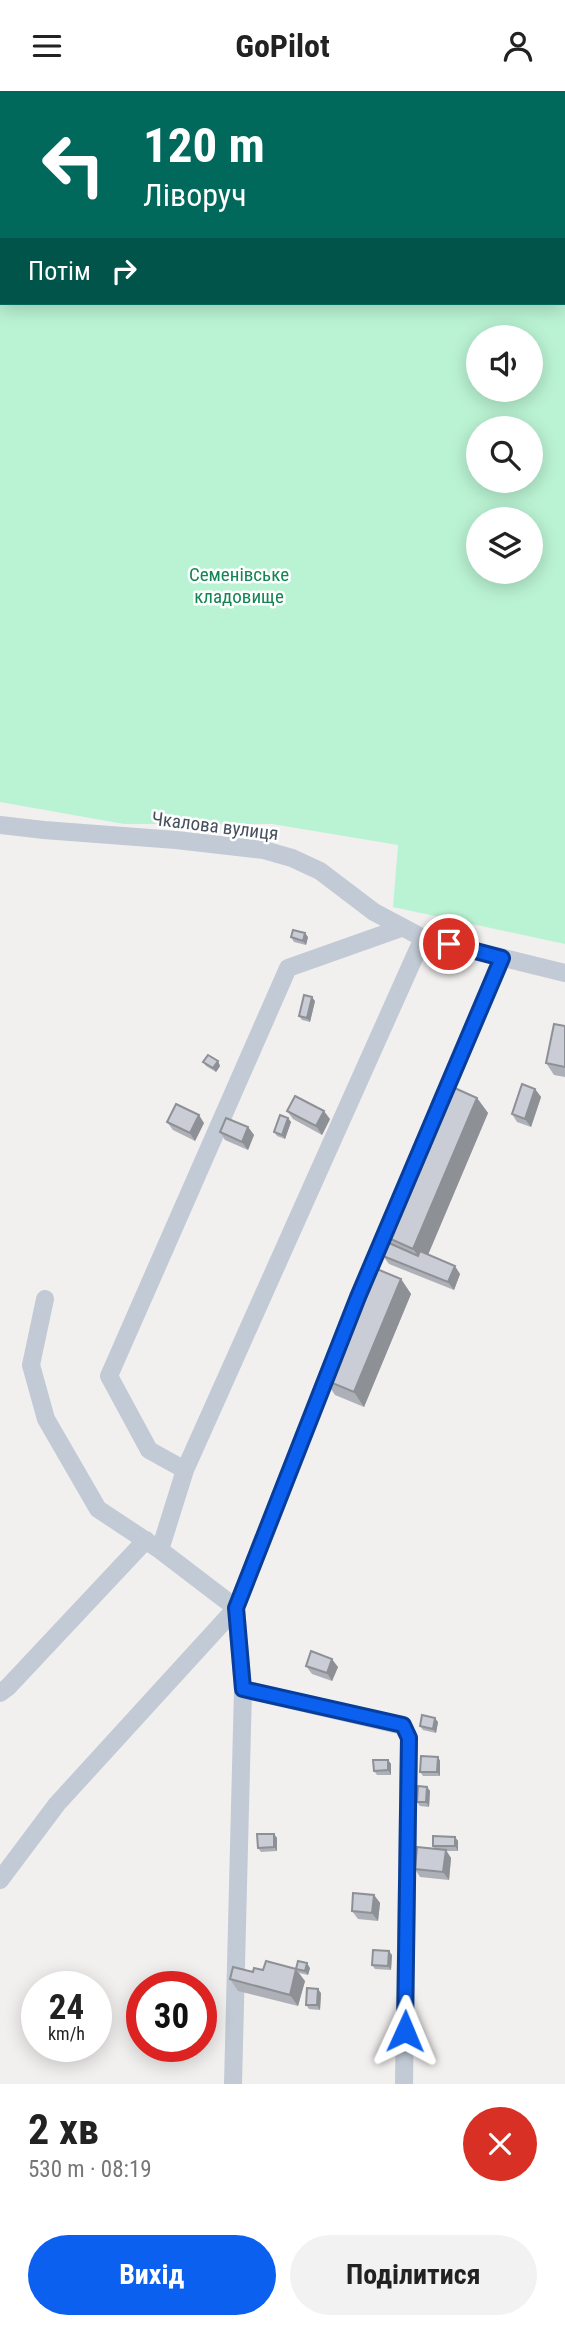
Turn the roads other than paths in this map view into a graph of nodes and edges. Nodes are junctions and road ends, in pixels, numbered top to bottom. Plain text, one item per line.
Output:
1 (0, 825) edge
2 (401, 928) junction
3 (423, 937) junction
4 (502, 958) junction
5 (565, 973) edge
6 (433, 1121) edge
7 (401, 1196) edge
8 (46, 1299) dead end
9 (186, 1471) junction
10 (153, 1545) junction
11 (236, 1608) junction
12 (243, 1689) junction
13 (0, 1693) edge
14 (0, 1880) edge
15 (233, 2084) edge
16 (404, 2084) edge

1 - 2 street, Чкалова вулиця
2 - 3 street, Чкалова вулиця
2 - 9 street
3 - 4 street, Чкалова вулиця
3 - 9 street
4 - 5 street, Чкалова вулиця
4 - 6 street
7 - 11 street
8 - 10 street
9 - 10 street
10 - 11 street
10 - 13 street
11 - 12 street
11 - 14 street
12 - 15 street
12 - 16 street

